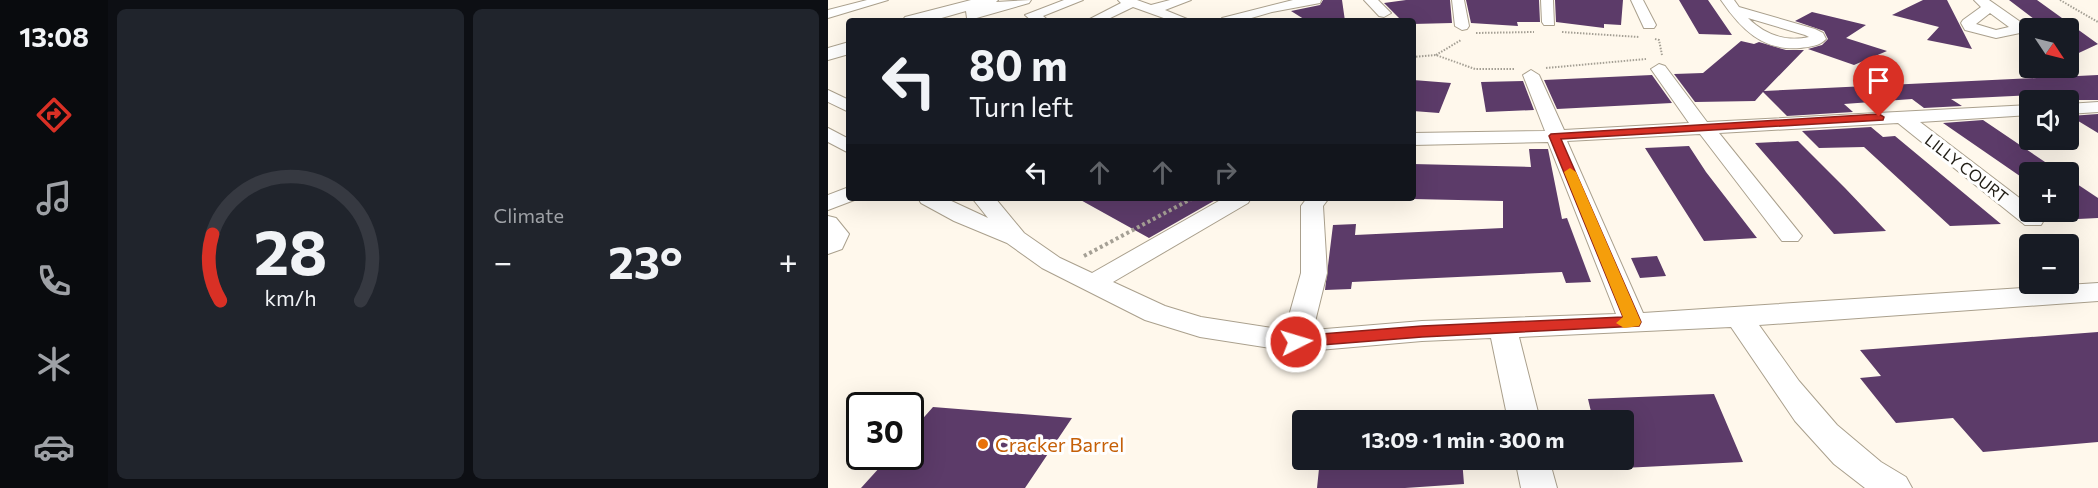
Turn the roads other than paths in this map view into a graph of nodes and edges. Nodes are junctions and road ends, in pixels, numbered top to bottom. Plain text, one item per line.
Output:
1 (882, 0) edge
2 (991, 0) edge
3 (1008, 0) edge
4 (1023, 0) edge
5 (1077, 0) edge
6 (1185, 0) edge
7 (1315, 0) edge
8 (1370, 0) edge
9 (1458, 0) edge
10 (1547, 0) edge
11 (1637, 0) edge
12 (1128, 2) edge
13 (1731, 5) edge
14 (1270, 8) junction
15 (1148, 10) junction
16 (1384, 13) dead end
17 (828, 14) edge
18 (922, 18) edge
19 (938, 18) edge
20 (954, 18) edge
21 (956, 18) edge
22 (1037, 18) edge
23 (1099, 18) edge
24 (1175, 18) edge
25 (1237, 18) edge
26 (1285, 18) edge
27 (1550, 28) road end
28 (1650, 31) road end
29 (1466, 33) road end
30 (846, 38) edge
31 (828, 43) edge
32 (846, 43) edge
33 (828, 48) edge
34 (846, 49) edge
35 (828, 54) edge
36 (1654, 62) road end
37 (1529, 71) road end
38 (846, 87) edge
39 (828, 94) edge
40 (846, 105) edge
41 (2098, 107) edge
42 (2079, 108) edge
43 (2019, 111) edge
44 (1901, 116) junction
45 (1704, 129) junction
46 (828, 134) edge
47 (1556, 136) junction
48 (1416, 139) edge
49 (846, 145) edge
50 (846, 195) edge
51 (934, 201) edge
52 (985, 201) edge
53 (1235, 201) edge
54 (1316, 201) edge
55 (828, 203) edge
56 (2019, 209) edge
57 (828, 223) edge
58 (1790, 236) dead end
59 (1015, 238) junction
60 (828, 247) edge
61 (1093, 283) junction
62 (2098, 292) edge
63 (1739, 317) junction
64 (1633, 322) junction
65 (1503, 328) junction
66 (1296, 342) junction
67 (1522, 410) edge
68 (1535, 470) edge
69 (1539, 488) edge
70 (1894, 488) edge

1 - 17 street
2 - 18 main road
2 - 19 main road
3 - 20 main road
4 - 21 main road
5 - 22 street
6 - 15 street
7 - 14 street
8 - 16 street
9 - 29 street
10 - 27 street
11 - 28 street
12 - 15 street
12 - 23 street
13 - 13 street
14 - 25 street
14 - 26 street
15 - 24 street
30 - 31 main road
32 - 33 main road
34 - 35 main road
36 - 45 street
37 - 47 street
38 - 39 street
39 - 40 street
41 - 42 street
43 - 44 street
44 - 45 street
44 - 56 street, LILLY COURT
45 - 47 street
45 - 58 street
46 - 49 street
47 - 48 street
47 - 64 street
50 - 55 street
51 - 59 street
52 - 59 street
53 - 61 street
54 - 66 street
57 - 60 street
59 - 61 street
61 - 66 street
62 - 63 street
63 - 64 street
63 - 70 street
64 - 65 street
65 - 66 street
65 - 67 street
68 - 69 street

